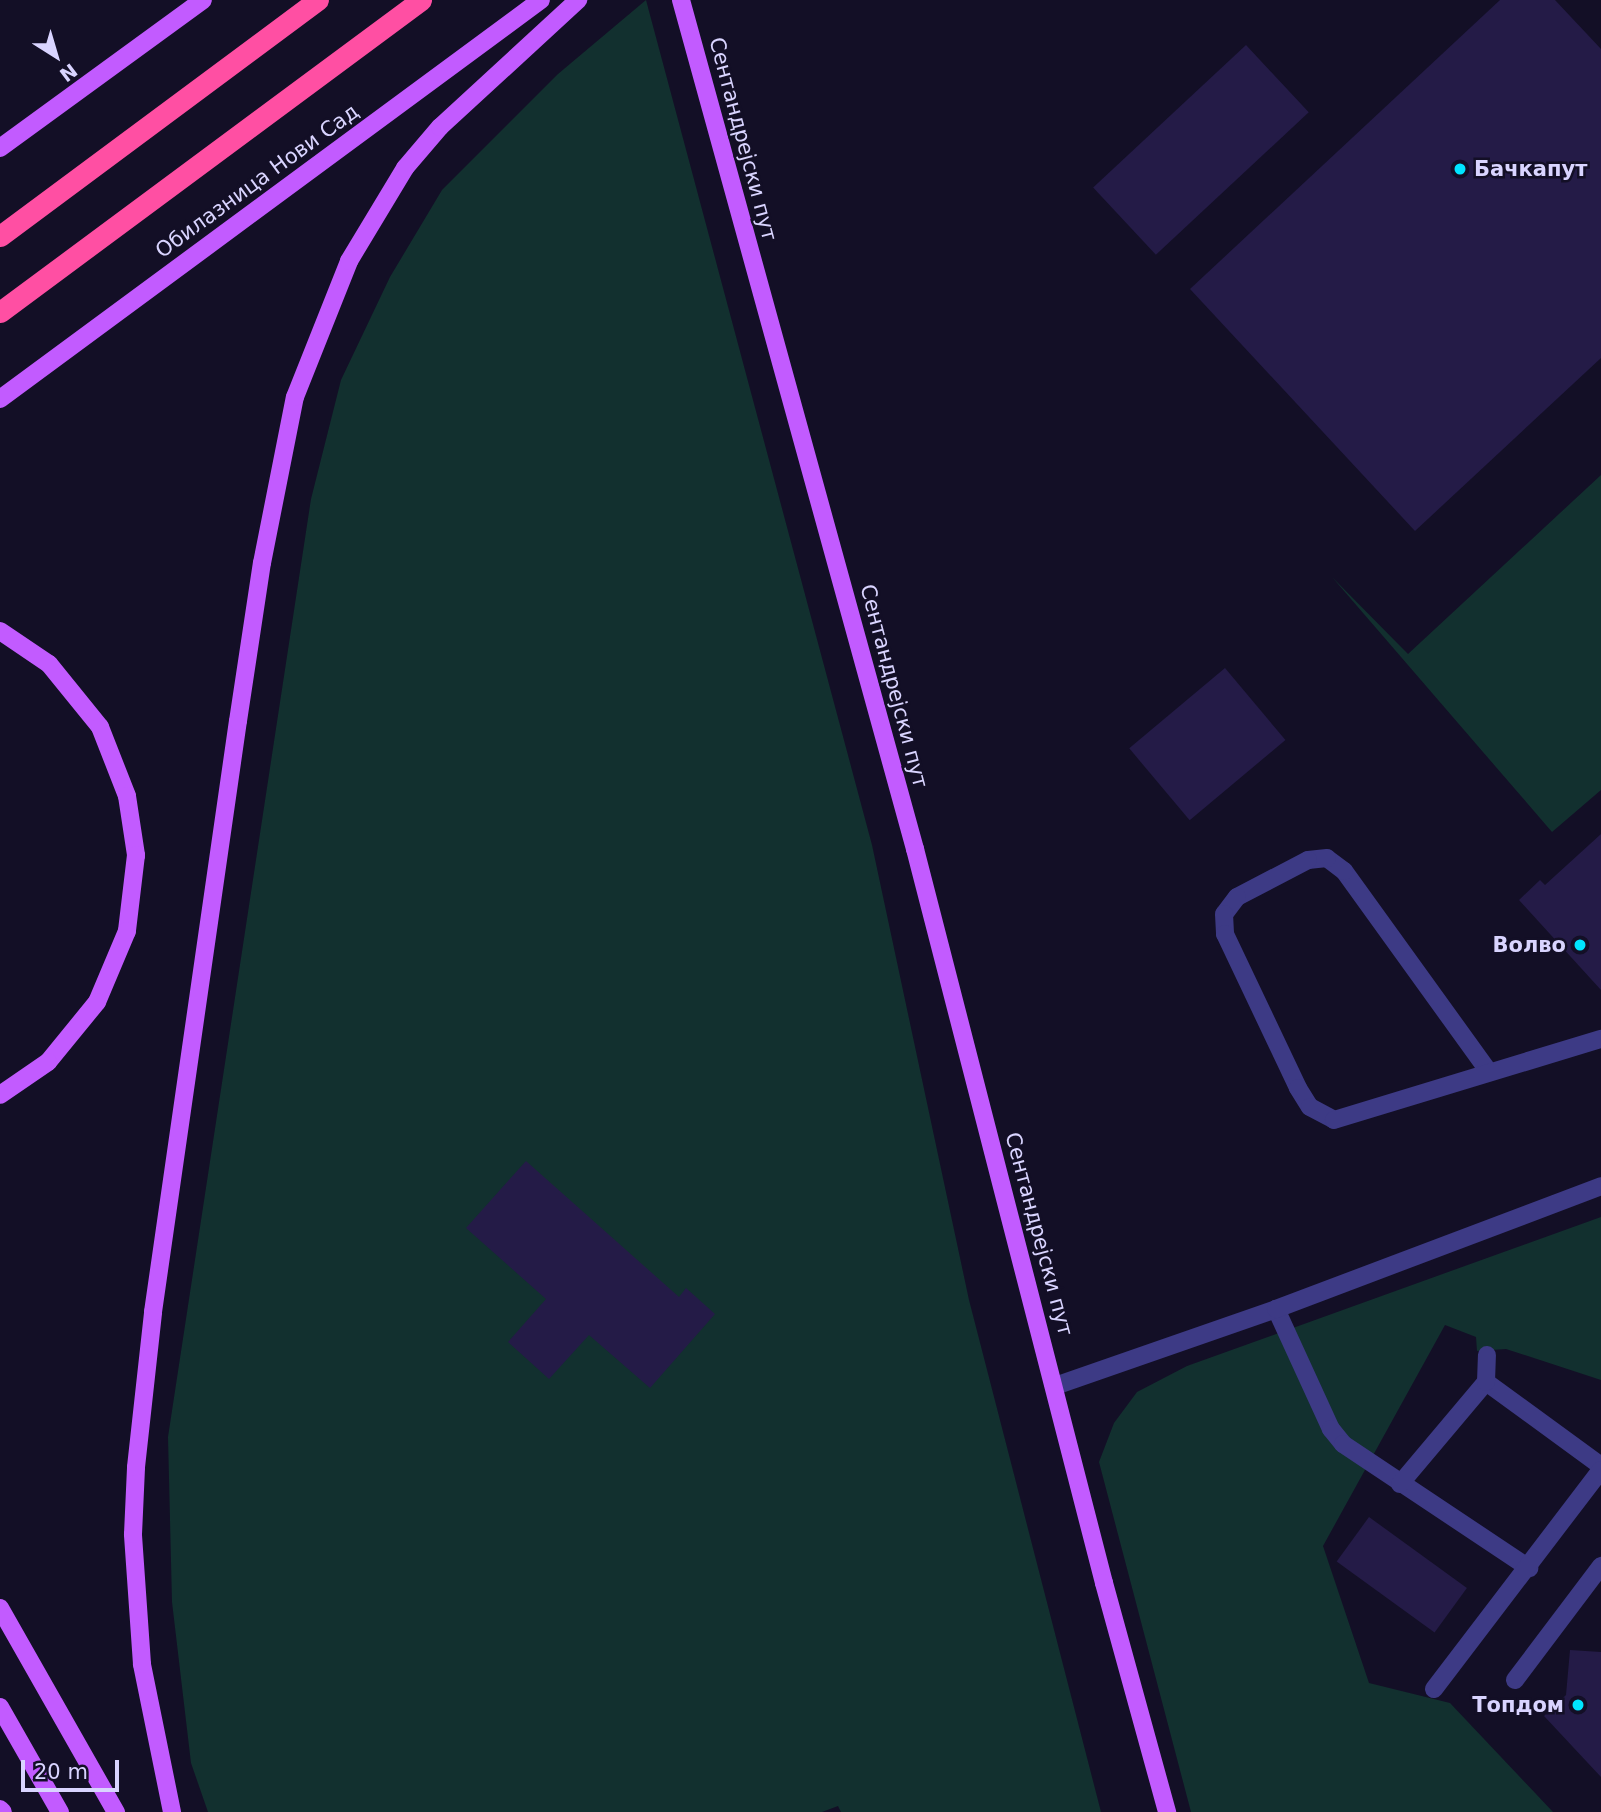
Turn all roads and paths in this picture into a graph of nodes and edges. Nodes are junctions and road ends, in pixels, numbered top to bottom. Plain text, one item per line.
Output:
1 (203, 0) edge
2 (318, 0) edge
3 (421, 0) edge
4 (541, 0) edge
5 (578, 0) edge
6 (681, 0) edge
7 (0, 148) edge
8 (0, 236) edge
9 (0, 312) edge
10 (0, 399) edge
11 (0, 631) edge
12 (1601, 1039) edge
13 (1489, 1072) junction
14 (0, 1095) edge
15 (1601, 1186) edge
16 (1276, 1309) junction
17 (1487, 1355) dead end
18 (1486, 1382) junction
19 (1055, 1385) junction
20 (1601, 1468) edge
21 (1401, 1484) junction
22 (1601, 1566) edge
23 (1529, 1568) junction
24 (0, 1608) edge
25 (1516, 1680) dead end
26 (1434, 1689) dead end
27 (0, 1707) edge
28 (60, 1812) edge
29 (116, 1812) edge
30 (172, 1812) edge
31 (1167, 1812) edge

1 - 7 main road
2 - 8 highway
3 - 9 highway
4 - 10 main road, Обилазница Нови Сад
5 - 30 main road
6 - 19 main road, Сентандрејски пут
11 - 14 main road
12 - 13 street
13 - 13 street
15 - 16 street
16 - 19 street
16 - 21 street
17 - 18 street
18 - 20 street
18 - 21 street
19 - 31 main road, Сентандрејски пут
20 - 23 street
21 - 23 street
22 - 25 street
23 - 26 street
24 - 29 main road
27 - 28 main road

